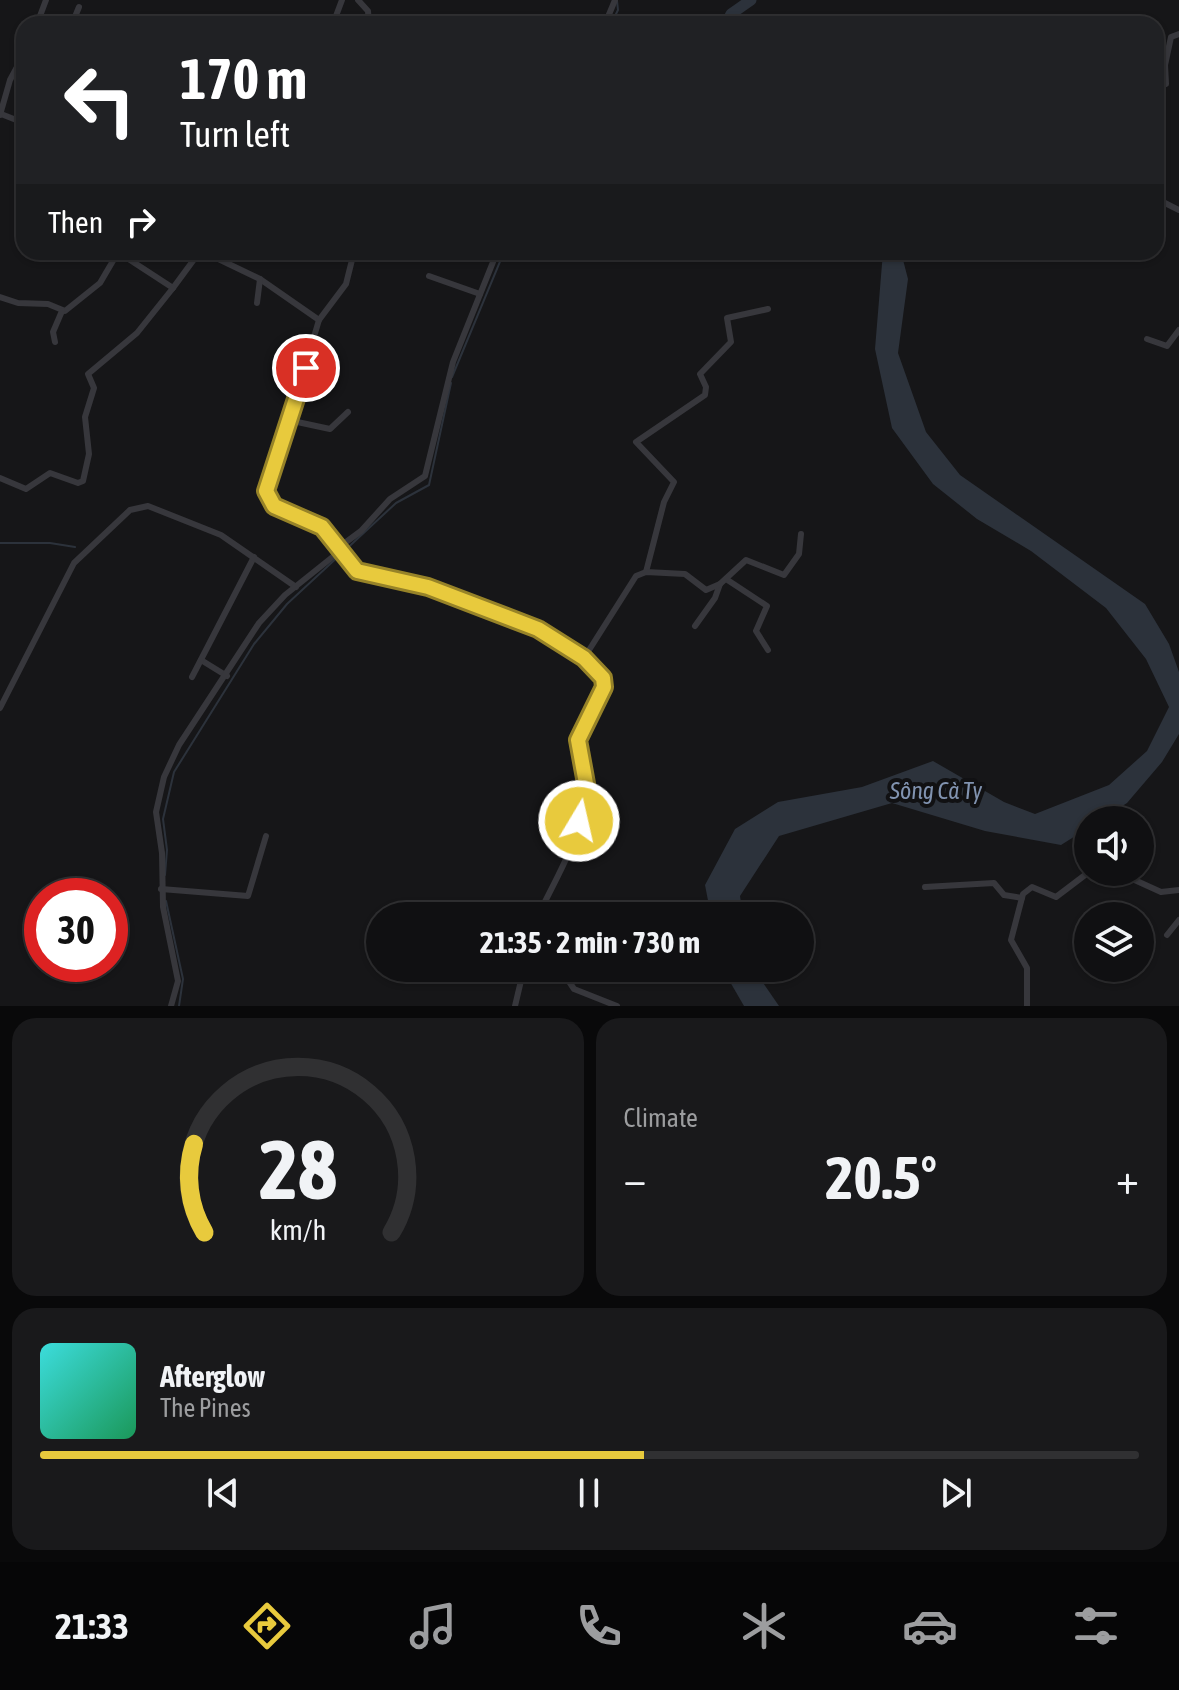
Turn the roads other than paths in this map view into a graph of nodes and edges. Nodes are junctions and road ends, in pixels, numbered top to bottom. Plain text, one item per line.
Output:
1 (358, 0) edge
2 (79, 7) dead end
3 (75, 16) edge
4 (368, 16) edge
5 (1179, 34) edge
6 (16, 80) edge
7 (1164, 85) edge
8 (0, 114) edge
9 (111, 260) edge
10 (126, 260) edge
11 (193, 260) edge
12 (220, 260) edge
13 (352, 260) edge
14 (493, 260) edge
15 (429, 276) dead end
16 (260, 279) junction
17 (173, 288) junction
18 (480, 294) junction
19 (0, 297) edge
20 (257, 303) dead end
21 (768, 309) dead end
22 (62, 311) junction
23 (319, 320) junction
24 (1179, 330) edge
25 (1147, 339) dead end
26 (55, 342) dead end
27 (348, 412) dead end
28 (288, 420) junction
29 (0, 478) edge
30 (801, 534) dead end
31 (339, 549) junction
32 (254, 557) junction
33 (646, 572) junction
34 (723, 581) junction
35 (296, 587) junction
36 (695, 626) dead end
37 (768, 650) dead end
38 (584, 658) junction
39 (201, 660) junction
40 (227, 676) junction
41 (192, 677) dead end
42 (0, 708) edge
43 (266, 836) dead end
44 (1074, 883) edge
45 (1144, 886) edge
46 (925, 887) dead end
47 (165, 889) junction
48 (1179, 890) edge
49 (1022, 898) junction
50 (546, 902) edge
51 (1179, 920) edge
52 (1167, 935) dead end
53 (521, 982) edge
54 (569, 982) edge
55 (171, 1006) edge
56 (515, 1006) edge
57 (617, 1006) edge
58 (1027, 1006) edge

1 - 4 street
2 - 3 street
5 - 7 street
6 - 8 street
9 - 22 street
10 - 17 street
11 - 17 street
12 - 16 street
13 - 23 street
14 - 18 street
15 - 18 street
16 - 20 street
16 - 23 street
17 - 29 street
18 - 31 street
19 - 22 street
21 - 33 street
22 - 26 street
23 - 28 street
24 - 25 street
27 - 28 street
28 - 31 street
30 - 34 street
31 - 35 street
31 - 38 street
32 - 35 street
32 - 39 street
32 - 42 street
33 - 34 street
33 - 38 street
34 - 36 street
34 - 37 street
35 - 40 street
38 - 50 street
39 - 40 street
39 - 41 street
40 - 47 street
43 - 47 street
44 - 49 street
45 - 48 street
46 - 49 street
47 - 55 street
49 - 58 street
51 - 52 street
53 - 56 street
54 - 57 street

